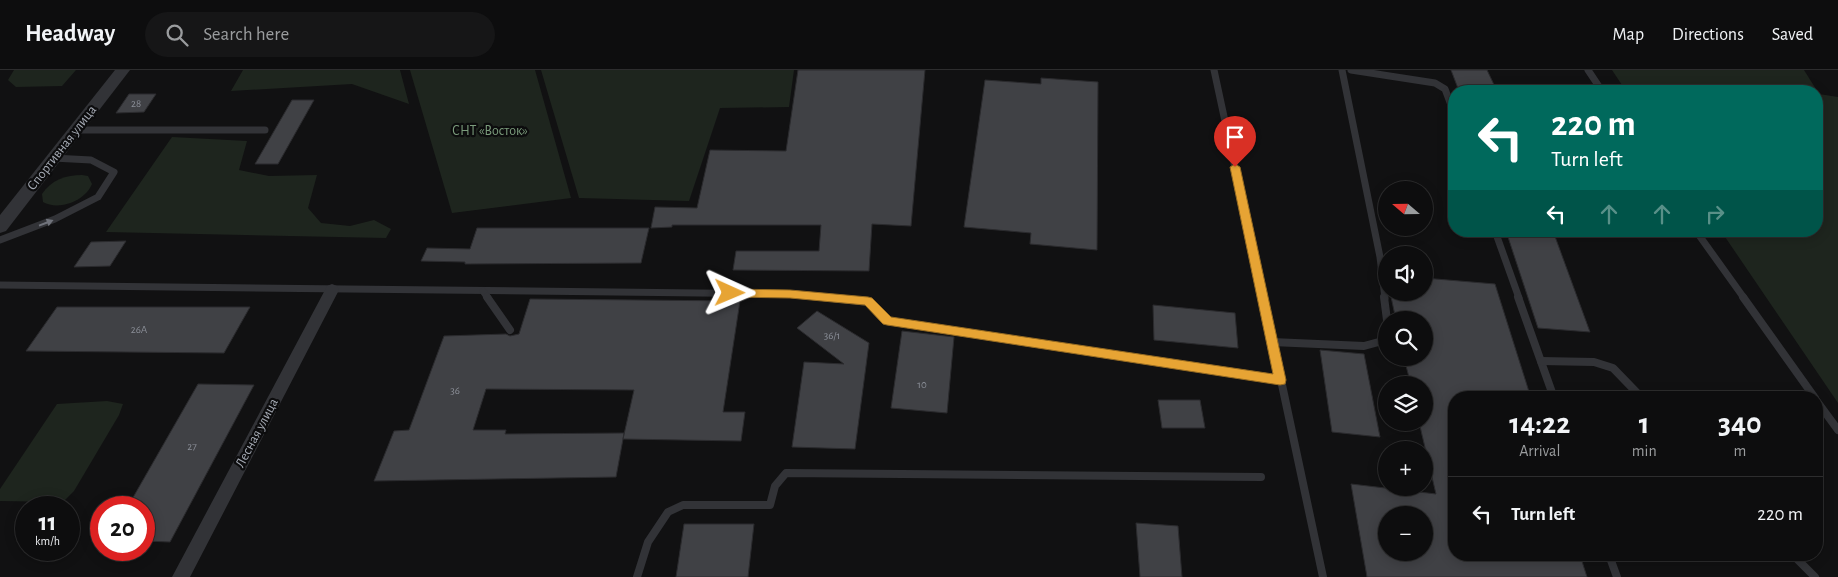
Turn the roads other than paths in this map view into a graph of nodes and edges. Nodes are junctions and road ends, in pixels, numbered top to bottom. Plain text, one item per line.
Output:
1 (123, 70) edge
2 (1214, 70) edge
3 (1342, 70) edge
4 (1351, 70) edge
5 (1588, 70) edge
6 (1598, 85) edge
7 (1448, 95) edge
8 (77, 130) junction
9 (266, 130) dead end
10 (53, 158) junction
11 (0, 227) edge
12 (1498, 237) edge
13 (1700, 237) edge
14 (0, 240) edge
15 (0, 285) edge
16 (332, 290) junction
17 (483, 291) junction
18 (1386, 311) edge
19 (510, 330) dead end
20 (1272, 342) junction
21 (1378, 342) edge
22 (1541, 361) junction
23 (1280, 380) junction
24 (1552, 391) edge
25 (1635, 391) edge
26 (1810, 391) edge
27 (1823, 409) edge
28 (1838, 430) edge
29 (1260, 477) dead end
30 (1611, 561) edge
31 (1800, 561) edge
32 (181, 577) edge
33 (637, 577) edge
34 (1323, 577) edge
35 (1617, 577) edge
36 (1815, 577) edge

1 - 8 street, Спортивная улица
2 - 20 lane
3 - 18 lane
4 - 7 lane
5 - 6 lane
8 - 9 lane
8 - 10 street, Спортивная улица
10 - 11 street, Спортивная улица
14 -> 10 lane
12 - 22 lane
13 - 26 lane
15 - 16 lane
16 - 17 lane
16 - 32 street, Лесная улица
17 - 19 lane
17 - 23 lane
20 - 21 lane
20 - 23 lane
22 - 24 lane
22 - 25 lane
23 - 34 lane
27 - 28 lane
29 - 33 lane
30 - 35 lane
31 - 36 lane

